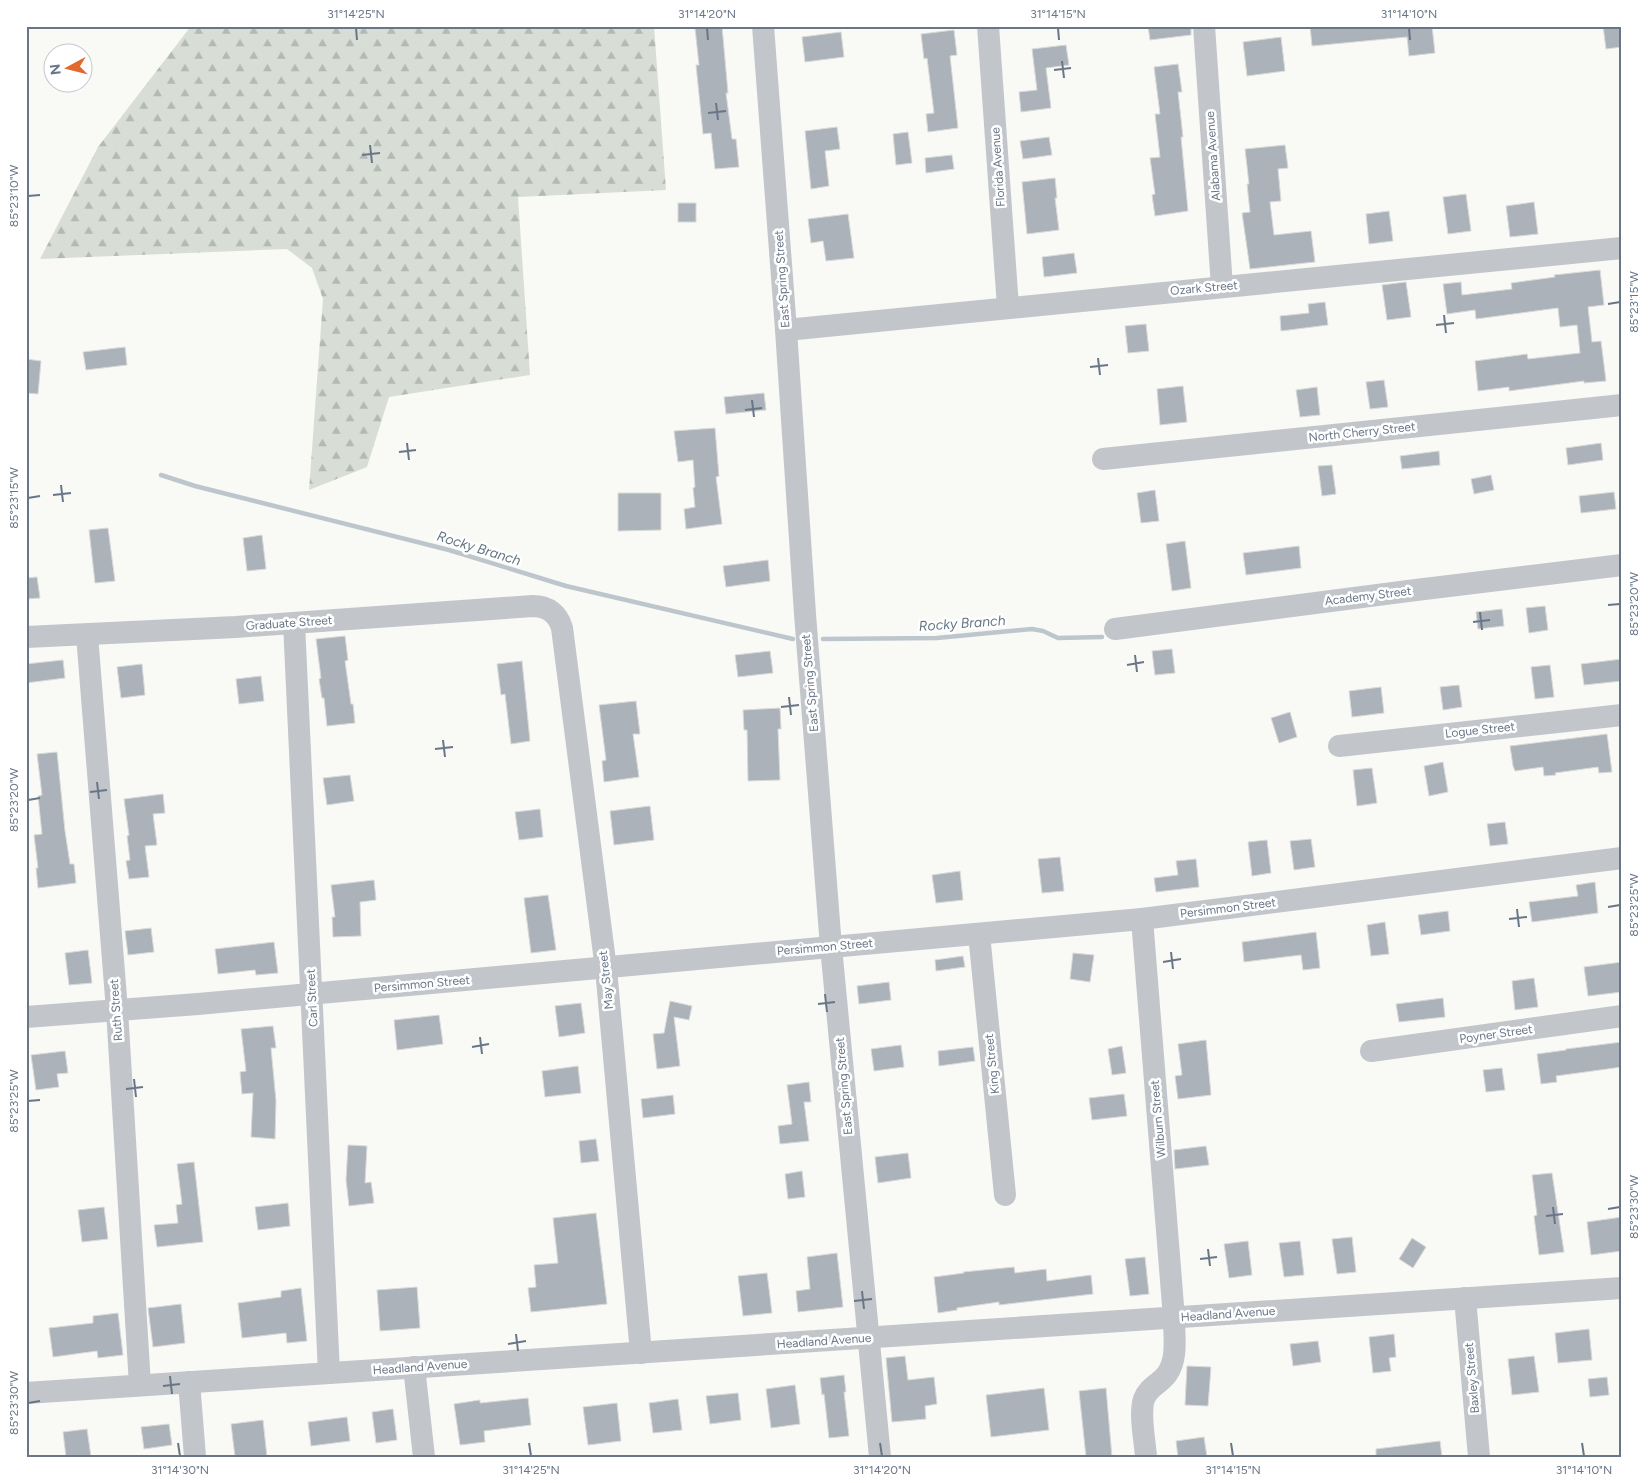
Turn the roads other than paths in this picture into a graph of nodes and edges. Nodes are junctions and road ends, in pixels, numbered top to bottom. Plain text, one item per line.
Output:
1 (763, 26) edge
2 (988, 26) edge
3 (1204, 26) edge
4 (1622, 248) edge
5 (1222, 287) junction
6 (1008, 307) junction
7 (786, 330) junction
8 (1622, 405) edge
9 (1103, 459) dead end
10 (1622, 565) edge
11 (551, 611) joint
12 (294, 623) junction
13 (1115, 629) dead end
14 (88, 635) junction
15 (26, 637) edge
16 (1622, 715) edge
17 (1339, 746) dead end
18 (1622, 858) edge
19 (1142, 919) junction
20 (979, 934) junction
21 (831, 947) junction
22 (606, 968) junction
23 (312, 994) junction
24 (117, 1010) junction
25 (1622, 1016) edge
26 (26, 1017) edge
27 (1371, 1051) dead end
28 (1005, 1195) dead end
29 (1622, 1288) edge
30 (1464, 1298) junction
31 (1174, 1318) junction
32 (868, 1338) junction
33 (641, 1353) junction
34 (414, 1367) junction
35 (329, 1373) junction
36 (188, 1382) junction
37 (140, 1385) junction
38 (26, 1393) edge
39 (196, 1457) edge
40 (424, 1457) edge
41 (880, 1457) edge
42 (1146, 1457) edge
43 (1479, 1457) edge

1 - 7 street, East Spring Street
2 - 6 street, Florida Avenue
3 - 5 street, Alabama Avenue
4 - 5 street, Ozark Street
5 - 6 street, Ozark Street
6 - 7 street, Ozark Street
7 - 21 street, East Spring Street
8 - 9 street, North Cherry Street
10 - 13 street, Academy Street
11 - 12 street, Graduate Street
11 - 22 street, May Street
12 - 14 street, Graduate Street
12 - 23 street, Carl Street
14 - 15 street, Graduate Street
14 - 24 street, Ruth Street
16 - 17 street, Logue Street
18 - 19 street, Persimmon Street
19 - 20 street, Persimmon Street
19 - 31 street, Wilburn Street
20 - 21 street, Persimmon Street
20 - 28 street, King Street
21 - 22 street, Persimmon Street
21 - 32 street, East Spring Street
22 - 23 street, Persimmon Street
22 - 33 street, May Street
23 - 24 street, Persimmon Street
23 - 35 street, Carl Street
24 - 26 street, Persimmon Street
24 - 37 street, Ruth Street
25 - 27 street, Poyner Street
29 - 30 street, Headland Avenue
30 - 31 street, Headland Avenue
30 - 43 street, Baxley Street
31 - 32 street, Headland Avenue
31 - 42 street, Wilburn Street
32 - 33 street, Headland Avenue
32 - 41 street, East Spring Street
33 - 34 street, Headland Avenue
34 - 35 street, Headland Avenue
34 - 40 street
35 - 36 street, Headland Avenue
36 - 37 street, Headland Avenue
36 - 39 street
37 - 38 street, Headland Avenue

